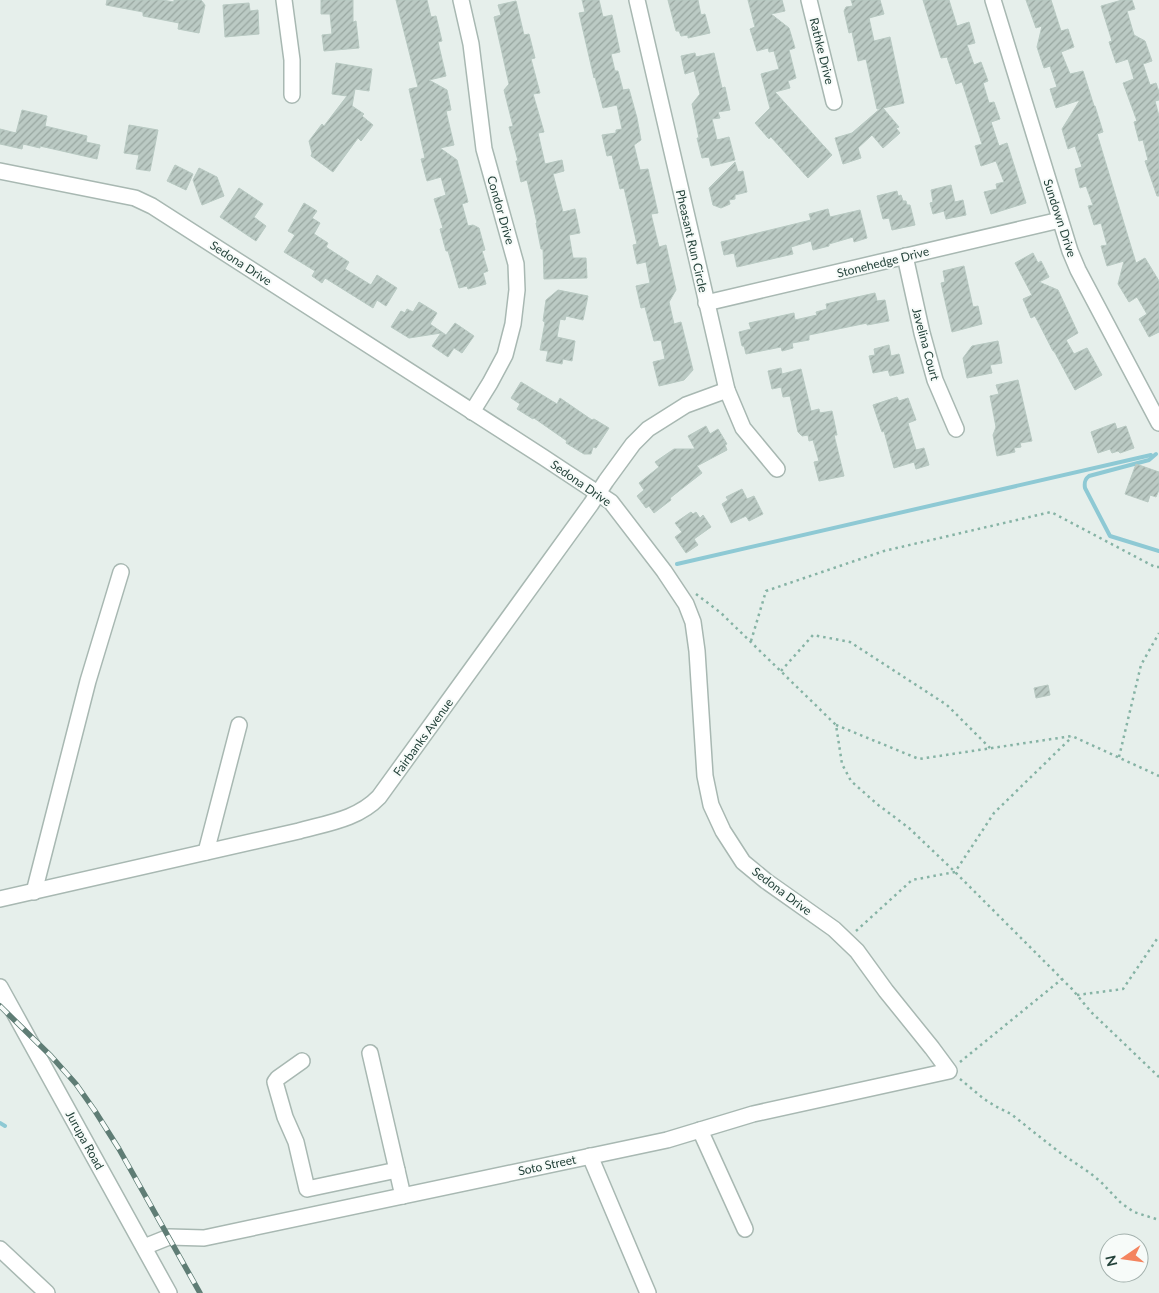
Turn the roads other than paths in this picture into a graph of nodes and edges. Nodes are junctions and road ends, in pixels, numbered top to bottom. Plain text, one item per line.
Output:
1 (284, 0) edge
2 (461, 0) edge
3 (637, 0) edge
4 (809, 0) edge
5 (993, 0) edge
6 (292, 95) dead end
7 (834, 102) dead end
8 (0, 171) edge
9 (1060, 220) junction
10 (905, 256) junction
11 (706, 303) junction
12 (726, 390) junction
13 (472, 412) junction
14 (1159, 423) edge
15 (956, 429) dead end
16 (777, 469) dead end
17 (598, 493) junction
18 (121, 572) dead end
19 (239, 725) dead end
20 (206, 852) junction
21 (34, 892) junction
22 (0, 900) edge
23 (0, 987) edge
24 (370, 1053) dead end
25 (302, 1061) dead end
26 (949, 1071) joint
27 (700, 1130) junction
28 (590, 1156) junction
29 (397, 1170) junction
30 (403, 1196) junction
31 (745, 1229) dead end
32 (144, 1247) junction
33 (0, 1249) edge
34 (46, 1293) edge
35 (170, 1293) edge
36 (648, 1293) edge

1 - 6 street
2 - 13 street, Condor Drive
3 - 11 street, Pheasant Run Circle
4 - 7 street, Rathke Drive
5 - 9 street, Sundown Drive
8 - 13 street, Sedona Drive
9 - 10 street, Stonehedge Drive
9 - 14 street, Sundown Drive
10 - 11 street, Stonehedge Drive
10 - 15 street, Javelina Court
11 - 12 street, Pheasant Run Circle
12 - 16 street, Pheasant Run Circle
12 - 17 street, Fairbanks Avenue
13 - 17 street, Sedona Drive
17 - 20 street, Fairbanks Avenue
17 - 26 street, Sedona Drive
18 - 21 street
19 - 20 street
20 - 21 street, Fairbanks Avenue
21 - 22 street, Fairbanks Avenue
23 - 32 street, Jurupa Road
24 - 29 street
25 - 29 street
26 - 27 street, Soto Street
27 - 28 street, Soto Street
27 - 31 street
28 - 30 street, Soto Street
28 - 36 street
29 - 30 street
30 - 32 street, Soto Street
32 - 35 street, Jurupa Road
33 - 34 street

